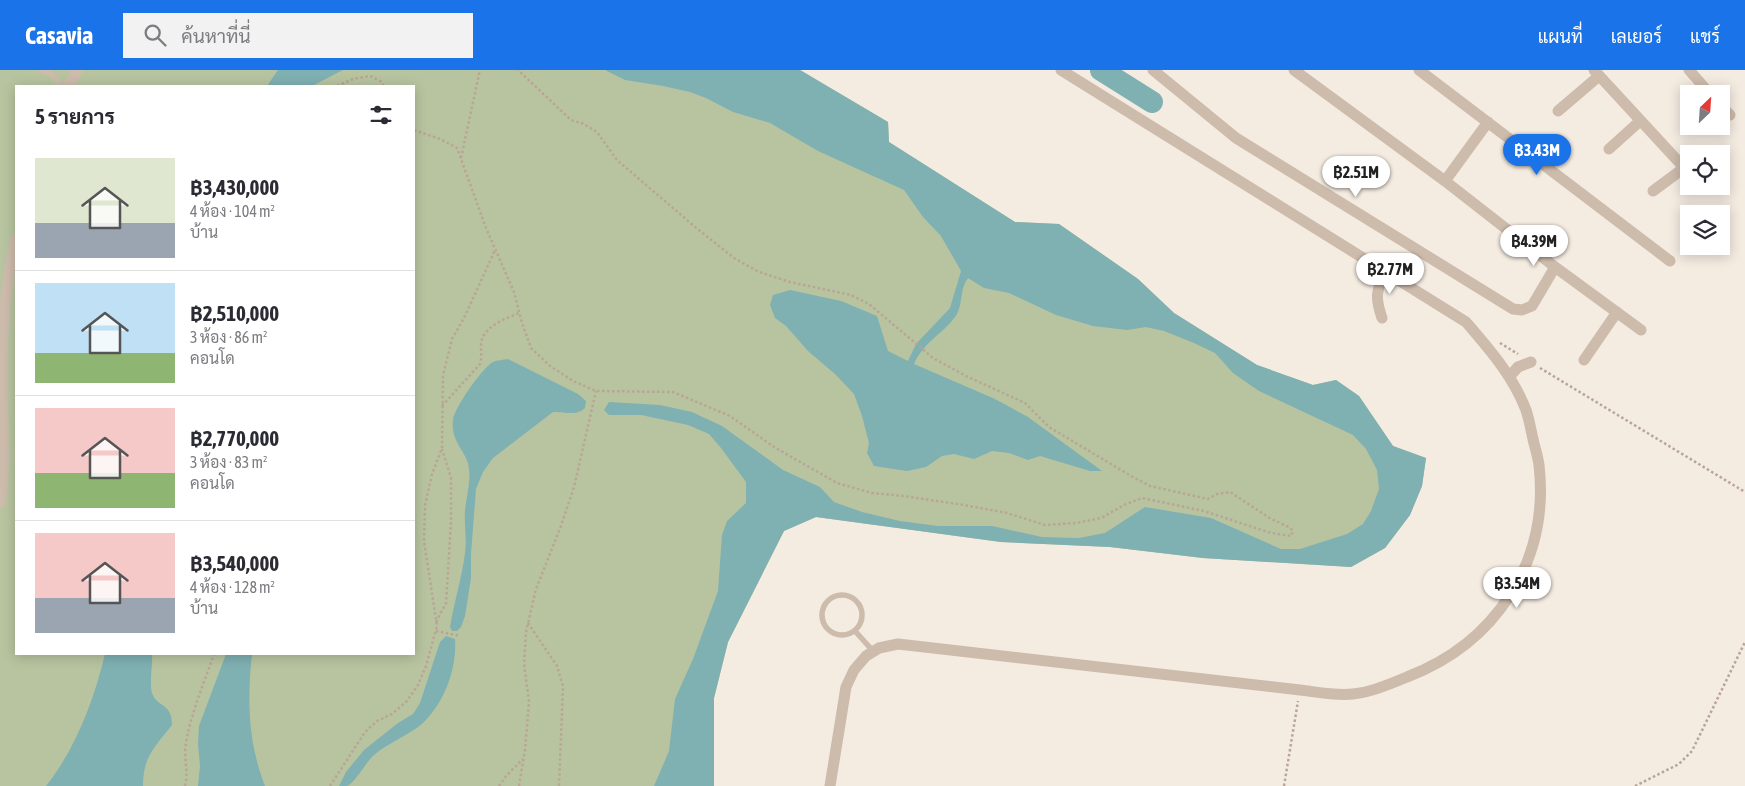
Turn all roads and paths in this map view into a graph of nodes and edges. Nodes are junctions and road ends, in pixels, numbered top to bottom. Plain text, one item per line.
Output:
1 (42, 70) edge
2 (77, 70) edge
3 (480, 70) edge
4 (518, 70) edge
5 (1060, 70) edge
6 (1153, 70) edge
7 (1294, 70) edge
8 (1419, 70) edge
9 (1689, 70) edge
10 (1597, 73) edge
11 (61, 85) edge
12 (70, 85) edge
13 (339, 85) edge
14 (383, 85) edge
15 (1702, 85) edge
16 (1558, 111) dead end
17 (1640, 121) junction
18 (1488, 122) junction
19 (415, 130) edge
20 (1609, 149) dead end
21 (461, 159) junction
22 (1680, 164) edge
23 (1680, 174) edge
24 (1445, 181) junction
25 (1653, 190) dead end
26 (15, 245) edge
27 (496, 249) junction
28 (1670, 261) dead end
29 (1555, 267) junction
30 (1385, 272) junction
31 (1617, 312) junction
32 (519, 313) junction
33 (1382, 318) dead end
34 (1641, 330) dead end
35 (1499, 342) dead end
36 (1584, 360) dead end
37 (1531, 362) junction
38 (1509, 377) junction
39 (596, 391) junction
40 (442, 407) junction
41 (442, 448) junction
42 (1745, 492) edge
43 (0, 503) edge
44 (436, 623) junction
45 (528, 623) junction
46 (436, 632) junction
47 (855, 632) junction
48 (459, 636) dead end
49 (1745, 642) edge
50 (873, 651) junction
51 (214, 655) edge
52 (1300, 690) junction
53 (524, 758) junction
54 (185, 786) edge
55 (330, 786) edge
56 (499, 786) edge
57 (519, 786) edge
58 (559, 786) edge
59 (830, 786) edge
60 (1284, 786) edge
61 (1635, 786) edge

1 - 11 lane
2 - 12 street
3 - 21 path
4 - 39 path
5 - 30 street
6 - 29 street
7 - 24 street
8 - 18 street
9 - 15 street
10 - 16 street
10 - 17 street
13 - 14 path
17 - 20 street
17 - 22 street
18 - 24 street
18 - 28 street
19 - 21 path
21 - 27 path
23 - 25 street
24 - 29 street
26 - 43 street
27 - 32 path
27 - 40 path
29 - 31 street
30 - 33 street
30 - 38 street
31 - 34 street
31 - 36 street
32 - 39 path
32 - 40 path
35 - 37 path
37 - 38 street
37 - 42 path
38 - 52 street
39 - 45 path
40 - 41 path
41 - 44 path
41 - 44 path
44 - 46 path
45 - 53 path
45 - 58 path
46 - 48 path
46 - 55 path
47 - 47 lane
47 - 50 lane
49 - 61 path
50 - 52 street
50 - 59 street
51 - 54 path
52 - 60 path
53 - 56 path
53 - 57 path

